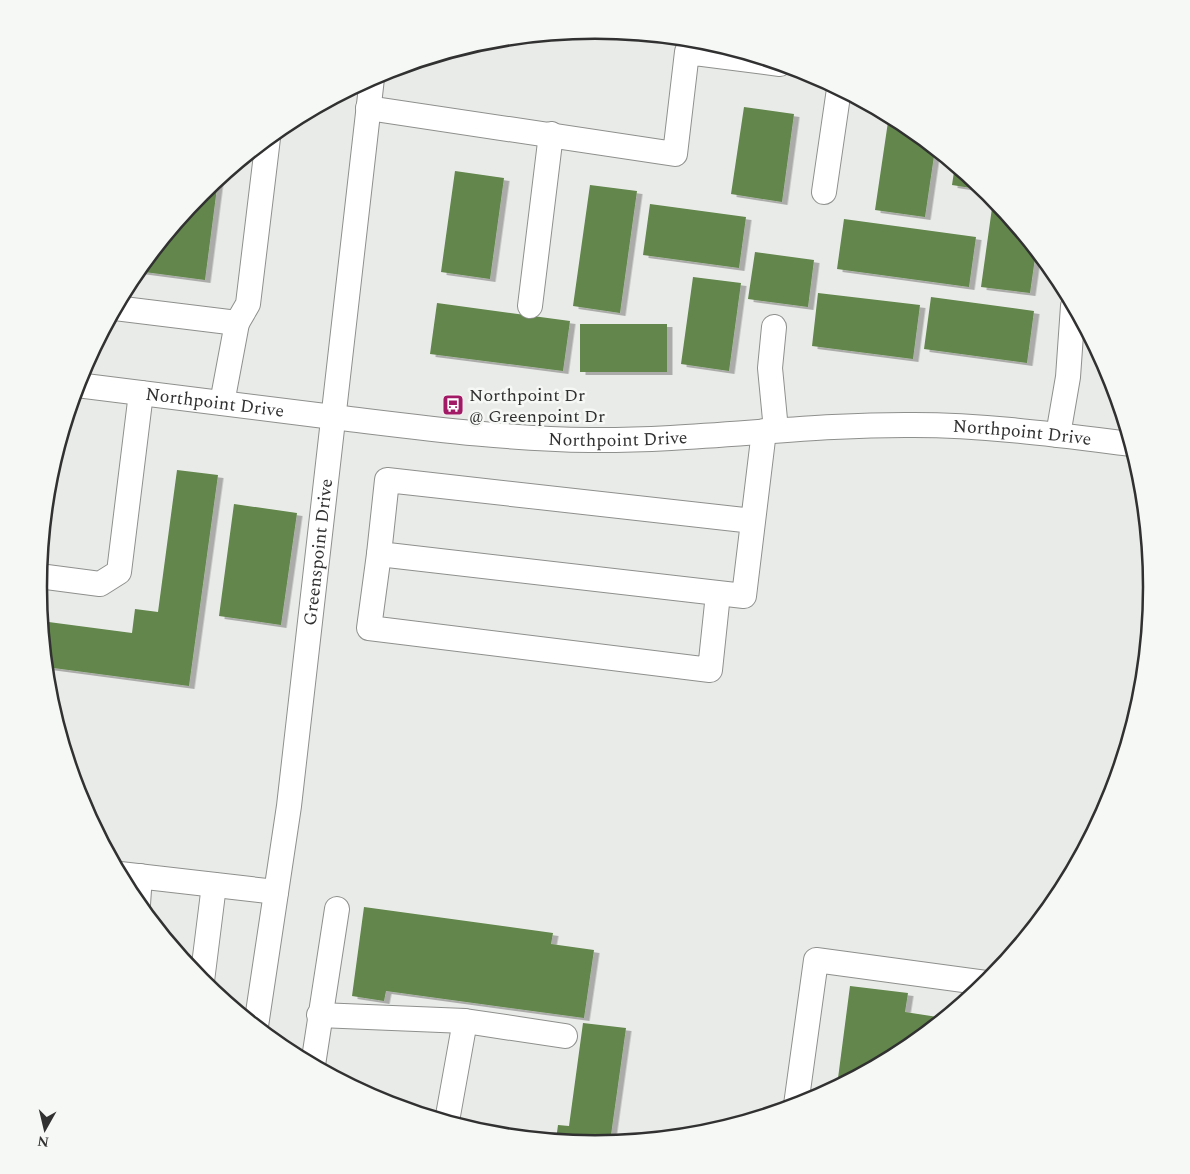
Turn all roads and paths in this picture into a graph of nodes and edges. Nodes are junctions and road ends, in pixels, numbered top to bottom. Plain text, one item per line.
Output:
1 (744, 59) edge
2 (371, 87) edge
3 (838, 96) edge
4 (368, 108) junction
5 (551, 134) junction
6 (267, 148) edge
7 (824, 192) dead end
8 (530, 306) dead end
9 (122, 309) edge
10 (1072, 317) edge
11 (237, 323) junction
12 (774, 327) dead end
13 (85, 386) edge
14 (141, 393) junction
15 (222, 403) junction
16 (334, 417) junction
17 (770, 431) junction
18 (1058, 435) junction
19 (1124, 443) edge
20 (753, 521) junction
21 (378, 554) junction
22 (47, 577) edge
23 (718, 594) junction
24 (130, 875) edge
25 (214, 885) junction
26 (276, 892) junction
27 (336, 909) dead end
28 (203, 971) edge
29 (976, 982) edge
30 (319, 1015) junction
31 (257, 1019) edge
32 (465, 1021) junction
33 (565, 1036) dead end
34 (314, 1058) edge
35 (797, 1097) edge
36 (448, 1115) edge

1 - 5 street
2 - 4 street, Greenspoint Drive
3 - 7 street
4 - 5 street
4 - 16 street, Greenspoint Drive
5 - 8 street
6 - 11 street
9 - 11 street
10 - 18 street
11 - 15 street
12 - 17 street
13 - 14 street, Northpoint Drive
14 - 15 street, Northpoint Drive
14 - 22 street
15 - 16 street, Northpoint Drive
16 - 17 street, Northpoint Drive
16 - 26 street, Greenspoint Drive
17 - 18 street, Northpoint Drive
17 - 20 street
18 - 19 street, Northpoint Drive
20 - 21 street
20 - 23 street
21 - 23 street
21 - 23 street
24 - 25 street
25 - 26 street
25 - 28 street
26 - 31 street, Greenspoint Drive
27 - 30 street
29 - 35 street
30 - 32 street
30 - 34 street
32 - 33 street
32 - 36 street

